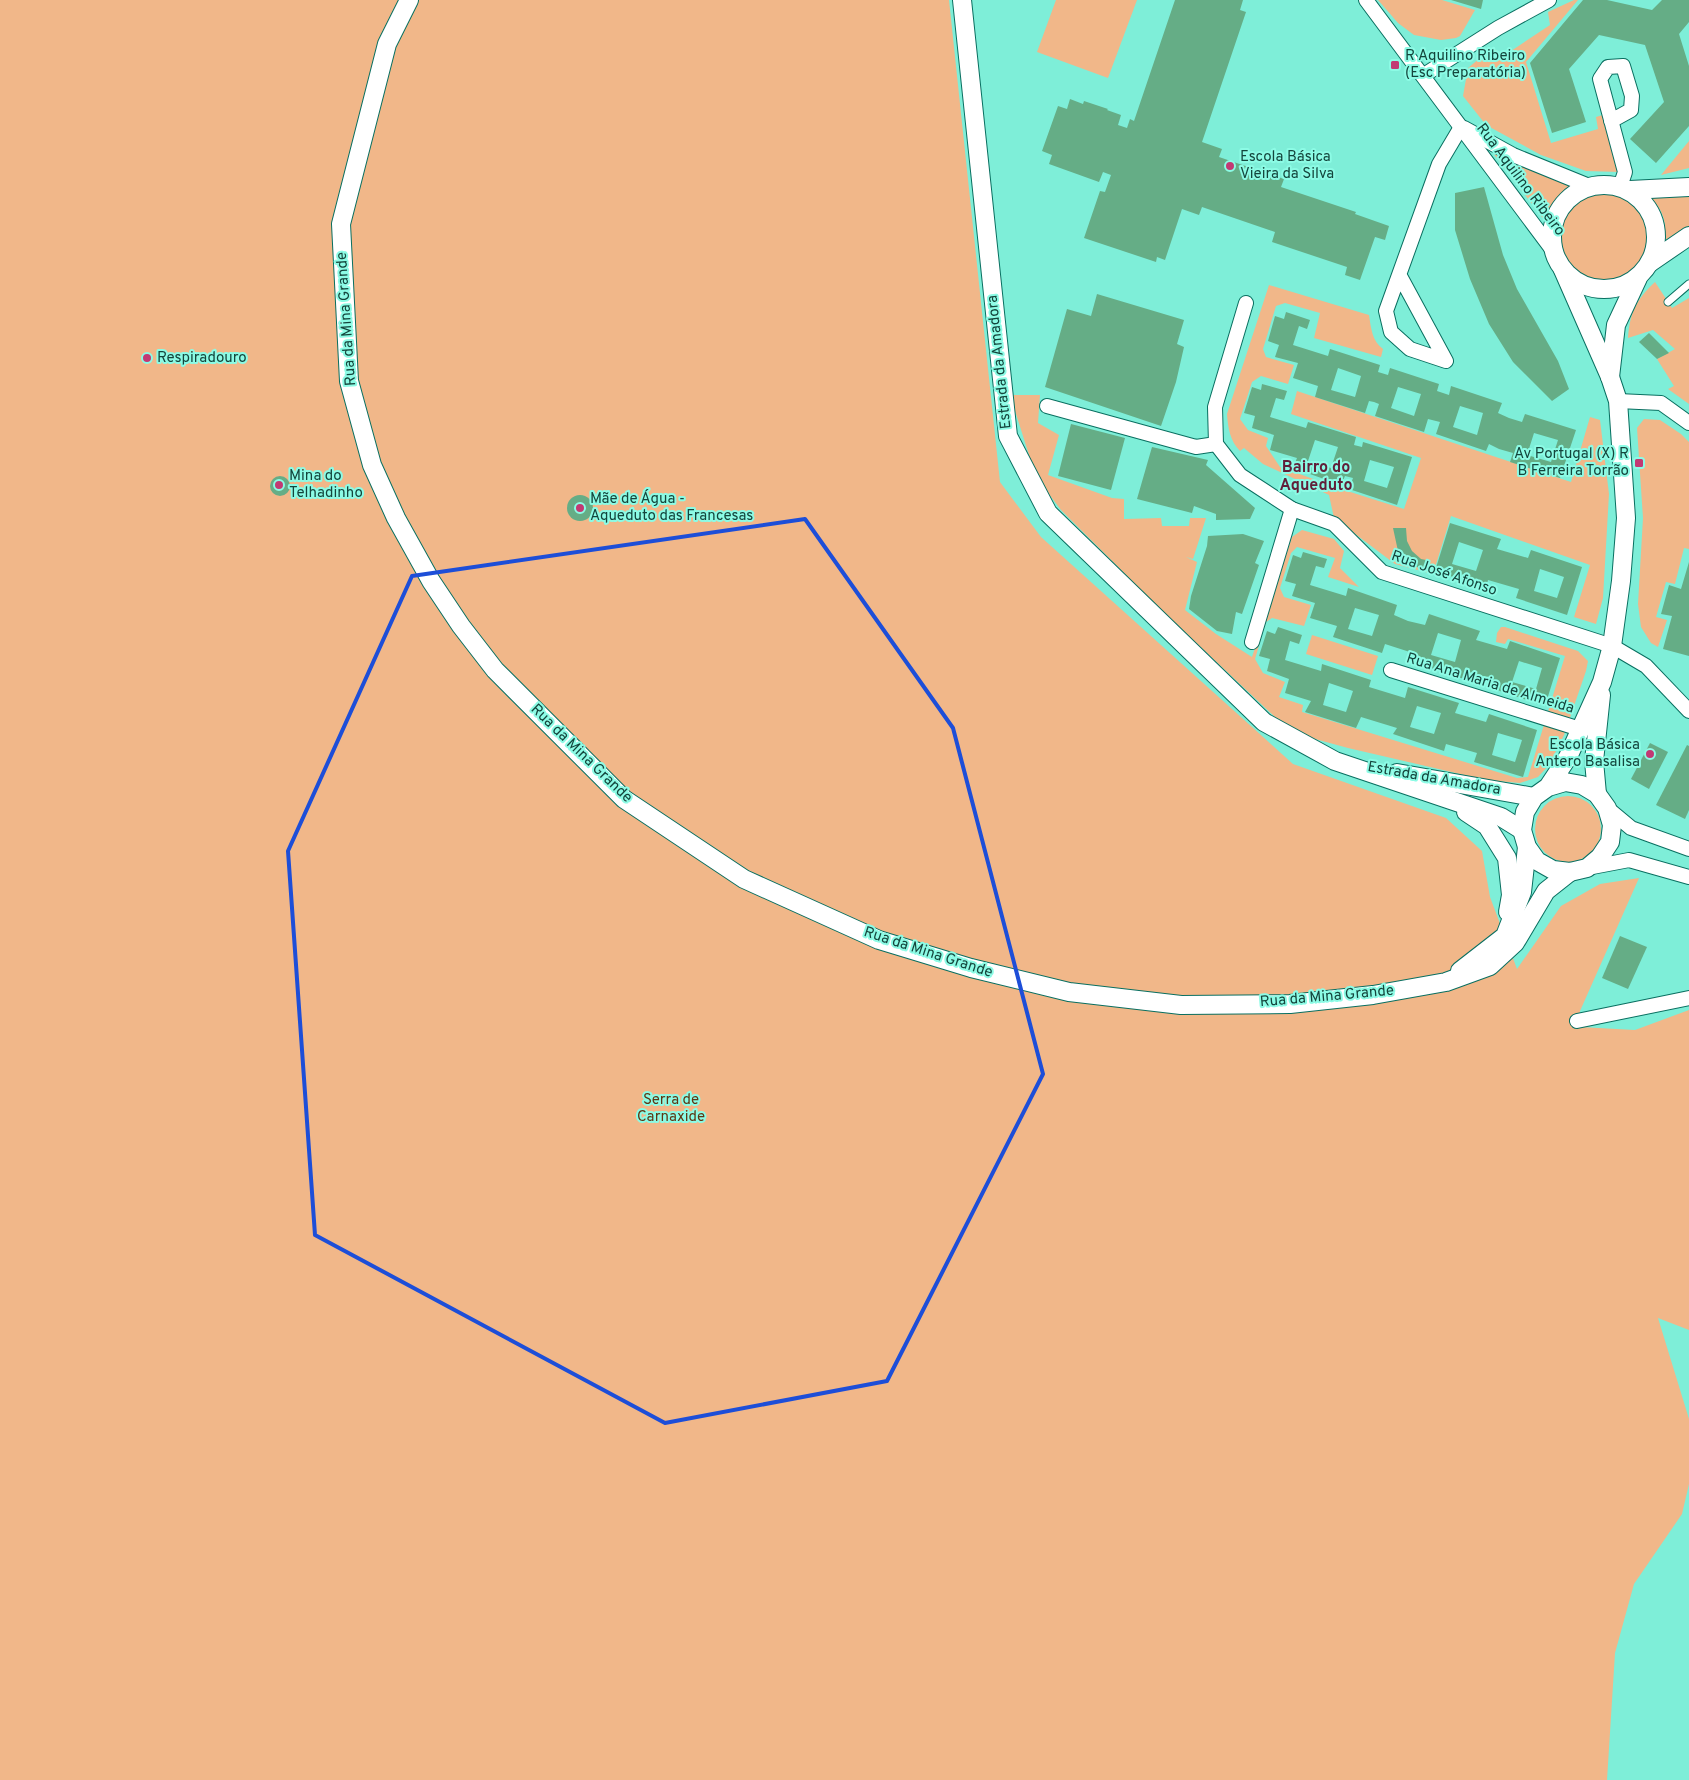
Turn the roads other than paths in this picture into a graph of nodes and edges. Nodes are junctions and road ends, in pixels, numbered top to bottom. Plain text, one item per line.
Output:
1 (409, 0) edge
2 (962, 0) edge
3 (1366, 0) edge
4 (1549, 0) edge
5 (1424, 76) junction
6 (1611, 121) dead end
7 (1461, 127) junction
8 (1589, 186) junction
9 (1689, 187) edge
10 (1625, 188) junction
11 (1689, 236) edge
12 (1554, 252) junction
13 (1651, 262) junction
14 (1563, 270) junction
15 (1400, 276) junction
16 (1638, 278) junction
17 (1689, 284) edge
18 (1668, 302) dead end
19 (1246, 303) dead end
20 (1610, 377) junction
21 (1618, 401) junction
22 (1047, 406) dead end
23 (1689, 423) edge
24 (1216, 444) junction
25 (1292, 509) junction
26 (1252, 642) dead end
27 (1612, 646) junction
28 (1391, 670) dead end
29 (1602, 682) junction
30 (1689, 711) edge
31 (1580, 729) junction
32 (1335, 761) junction
33 (1541, 792) junction
34 (1450, 800) junction
35 (1602, 801) junction
36 (1522, 830) junction
37 (1527, 847) junction
38 (1689, 849) edge
39 (1578, 870) junction
40 (1689, 877) edge
41 (1505, 936) junction
42 (1446, 982) junction
43 (1689, 998) edge
44 (1577, 1021) dead end

1 - 42 street, Rua da Mina Grande
2 - 32 street, Estrada da Amadora
3 - 5 street, Rua Aquilino Ribeiro
4 - 5 street
5 - 7 street, Rua Aquilino Ribeiro
6 - 10 street
7 - 8 street, Rua Aquilino Ribeiro
7 - 12 street, Rua Aquilino Ribeiro
7 - 15 street
8 - 10 street
8 - 12 street
9 - 10 street
10 - 13 street
11 - 13 street
12 - 14 street
13 - 16 street
14 - 16 street
14 - 20 street
15 - 15 street
16 - 20 street
17 - 18 lane
19 - 24 street
20 - 21 street
21 - 23 street
21 - 27 street
22 - 24 street
24 - 25 street, Rua José Afonso
25 - 26 street
25 - 27 street, Rua José Afonso
27 - 29 street
27 - 30 street, Rua José Afonso
28 - 31 street, Rua Ana Maria de Almeida
29 - 31 street
29 - 35 street
31 - 33 street
32 - 33 street, Estrada da Amadora
32 - 34 street, Estrada da Amadora
33 - 35 street
33 - 36 street
34 - 36 street, Estrada da Amadora
34 - 41 street
35 - 38 street
35 - 39 street
36 - 37 street
37 - 39 street
37 - 41 street
39 - 40 street
39 - 42 street, Rua da Mina Grande
41 - 42 street, Rua da Mina Grande
43 - 44 street

